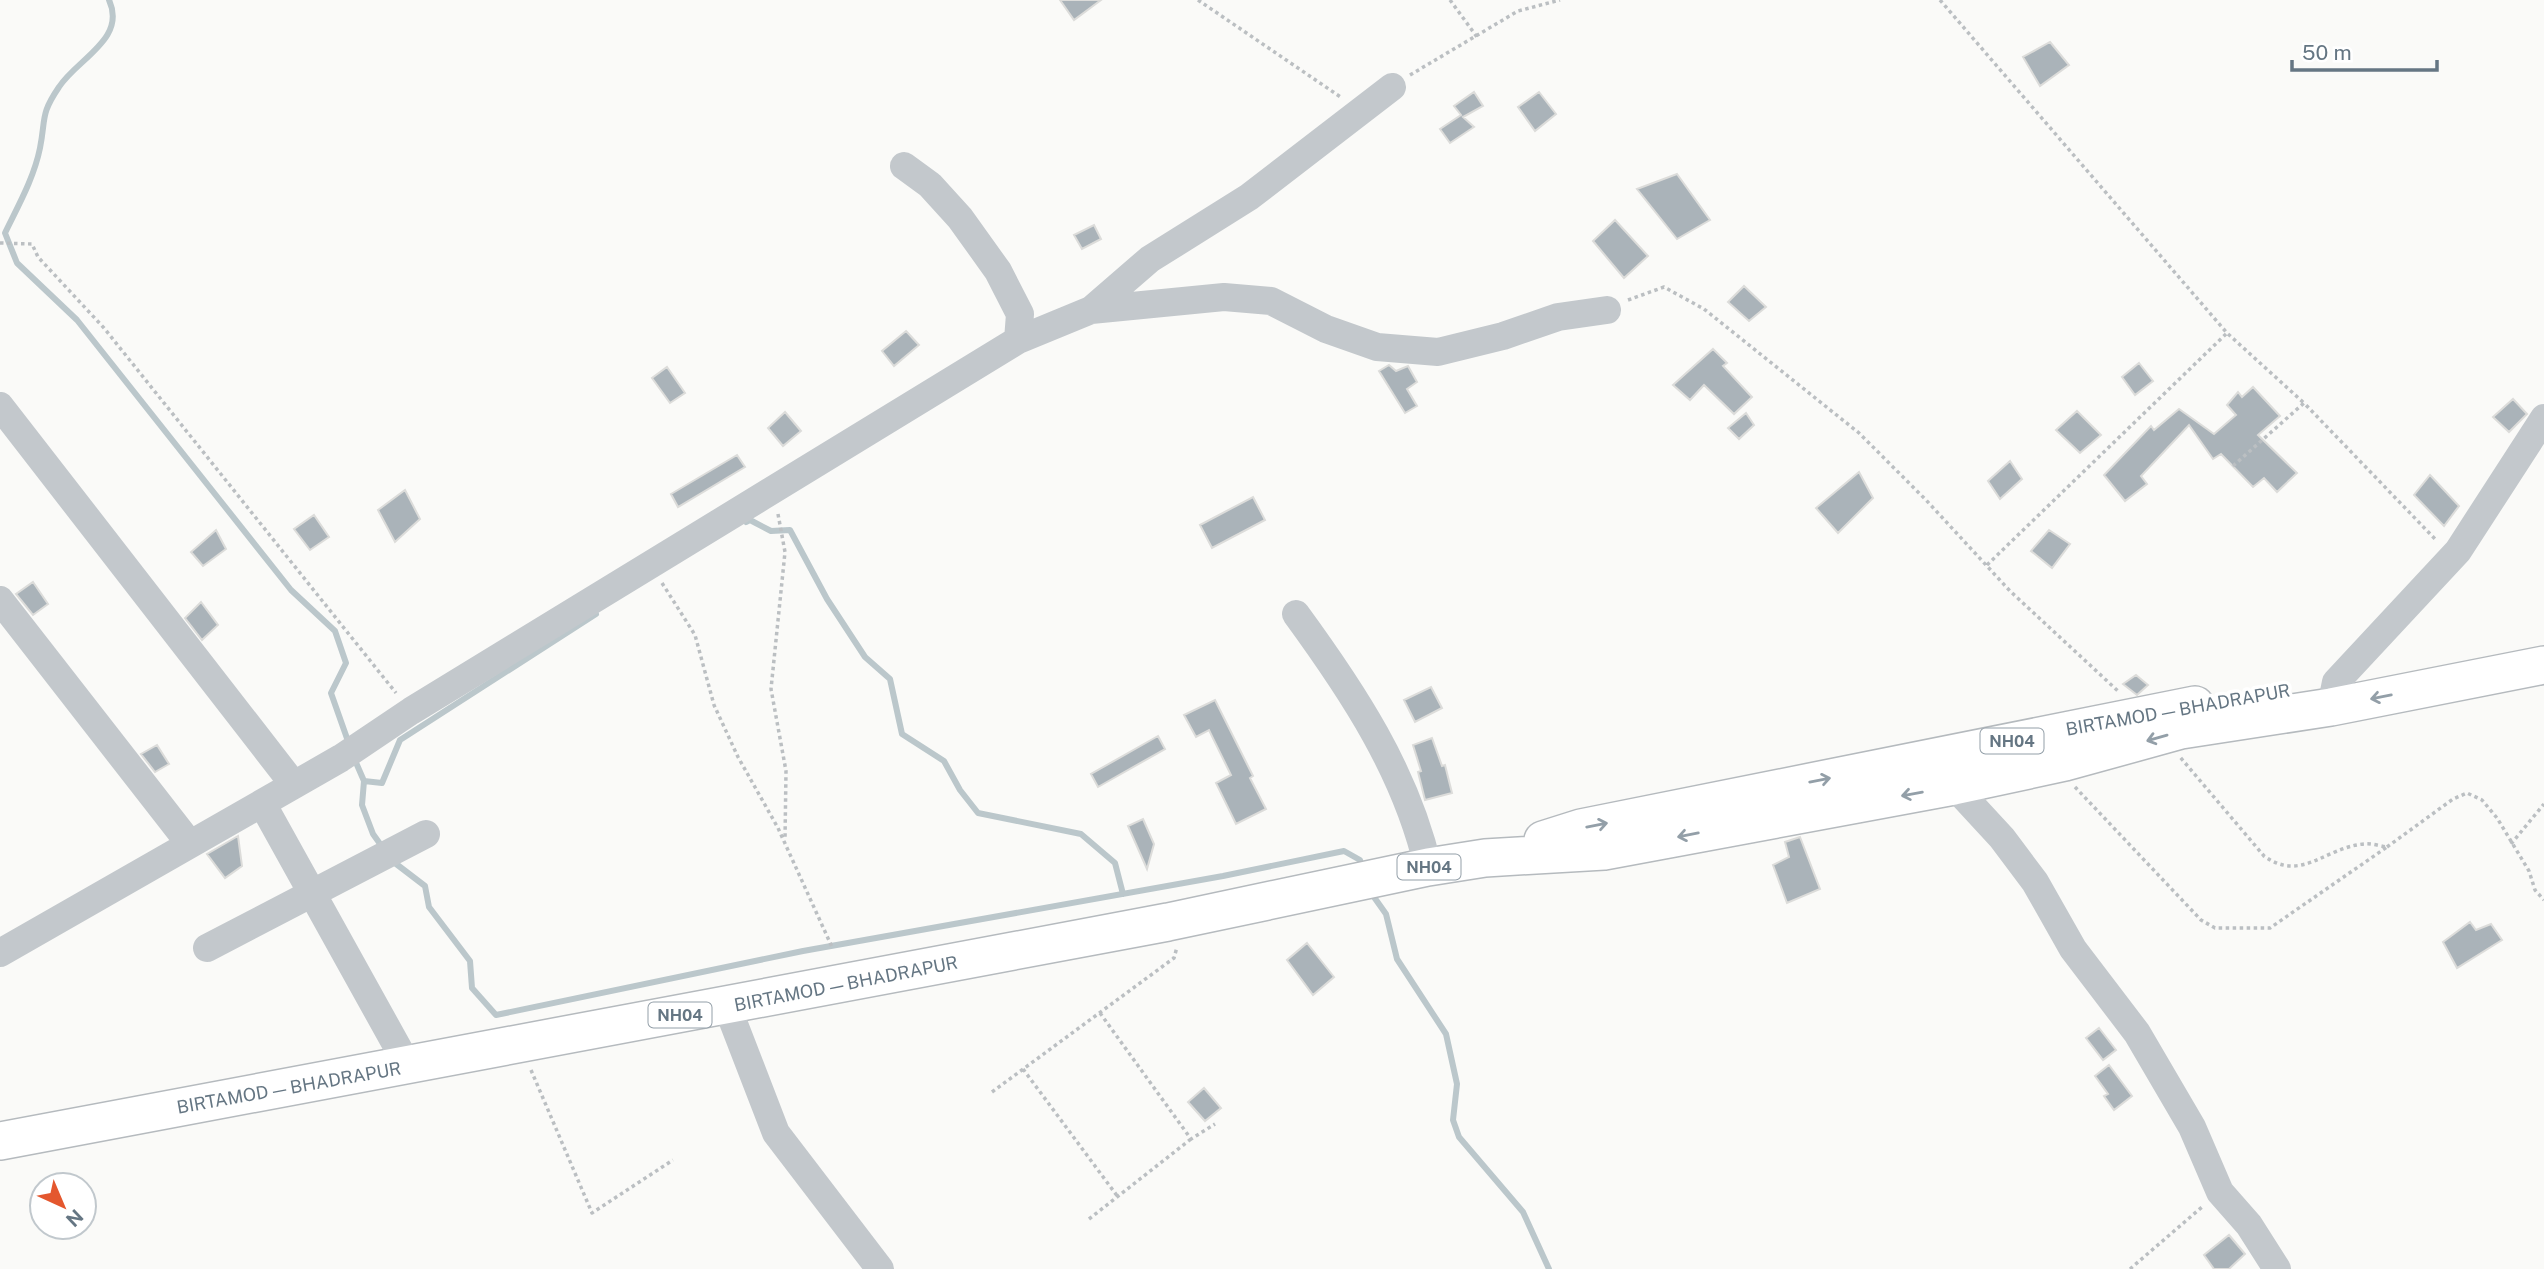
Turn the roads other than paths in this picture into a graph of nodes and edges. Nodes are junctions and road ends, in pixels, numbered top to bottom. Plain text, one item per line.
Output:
1 (1392, 87) road end
2 (904, 166) dead end
3 (1090, 310) junction
4 (1607, 310) road end
5 (1018, 340) junction
6 (0, 406) edge
7 (2544, 418) edge
8 (0, 600) edge
9 (1296, 614) dead end
10 (2544, 642) edge
11 (2544, 665) edge
12 (2334, 694) junction
13 (2160, 724) junction
14 (294, 785) junction
15 (1954, 786) junction
16 (262, 803) junction
17 (426, 834) dead end
18 (190, 844) junction
19 (1485, 858) junction
20 (1428, 867) junction
21 (312, 894) junction
22 (207, 947) dead end
23 (0, 953) edge
24 (727, 1006) junction
25 (408, 1066) junction
26 (0, 1142) edge
27 (880, 1269) edge
28 (2277, 1269) edge

1 - 3 street
2 - 5 street
3 - 4 street
3 - 5 street
5 - 14 street
6 - 14 street
7 - 12 street
8 - 18 street
9 - 20 street
10 - 12 main road, BIRTAMOD — BHADRAPUR / NH04
11 -> 12 main road, BIRTAMOD — BHADRAPUR / NH04
12 - 13 main road, BIRTAMOD — BHADRAPUR / NH04
13 -> 15 main road, BIRTAMOD — BHADRAPUR / NH04
19 -> 13 main road, BIRTAMOD — BHADRAPUR / NH04
14 - 16 street
15 -> 19 main road, BIRTAMOD — BHADRAPUR / NH04
15 - 28 street
16 - 18 street
16 - 21 street
17 - 21 street
18 - 23 street
19 - 20 main road, BIRTAMOD — BHADRAPUR / NH04
20 - 24 main road, BIRTAMOD — BHADRAPUR / NH04
21 - 22 street
21 - 25 street
24 - 25 main road, BIRTAMOD — BHADRAPUR / NH04
24 - 27 street
25 - 26 main road, BIRTAMOD — BHADRAPUR / NH04

